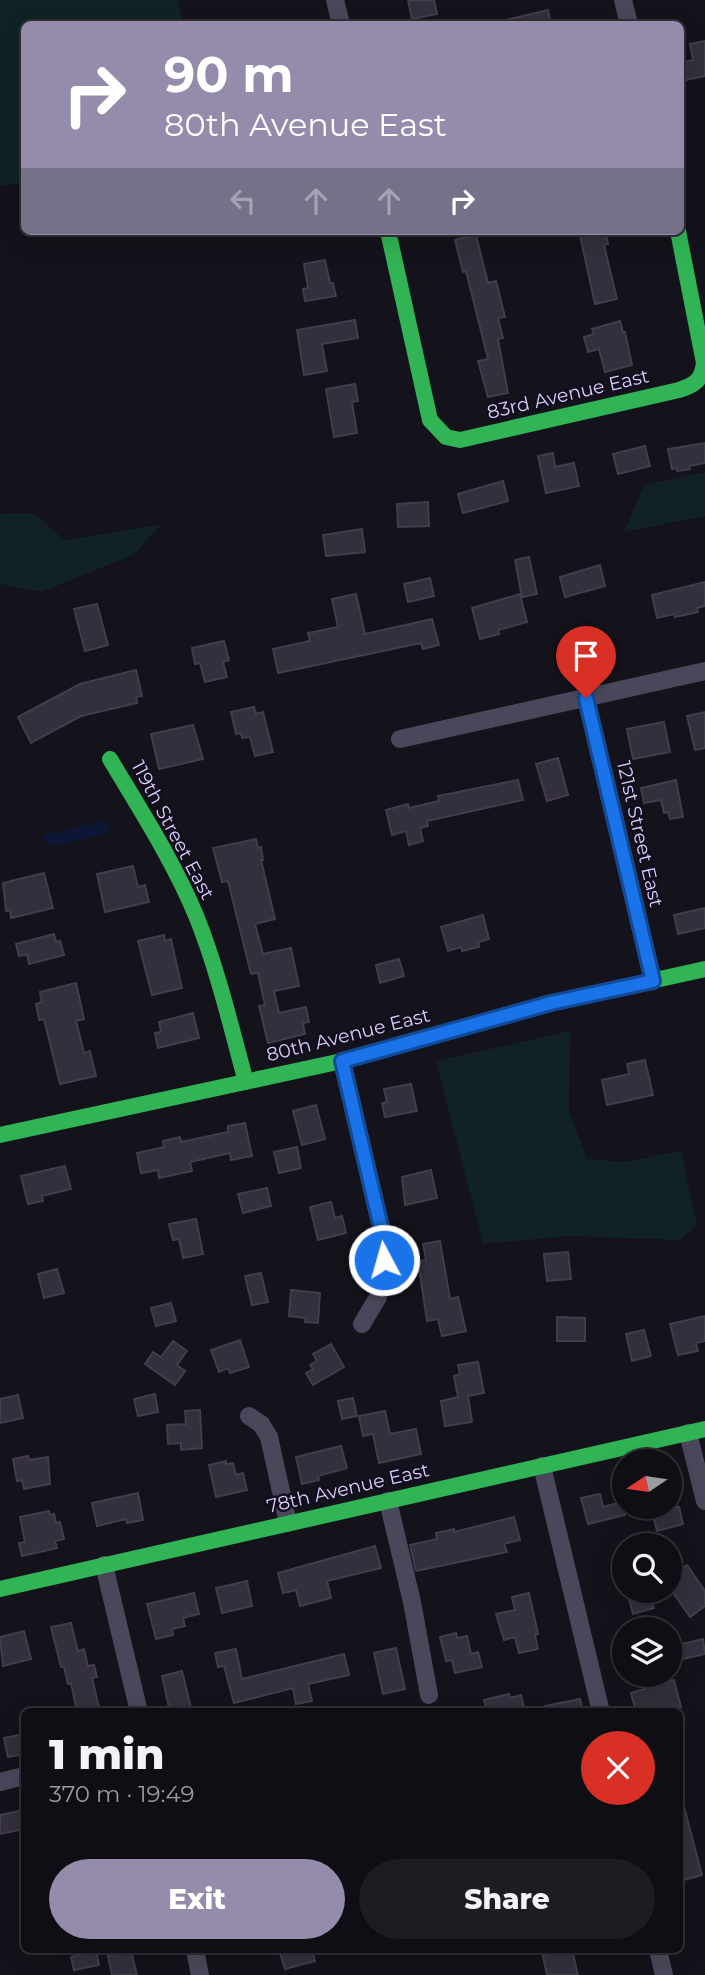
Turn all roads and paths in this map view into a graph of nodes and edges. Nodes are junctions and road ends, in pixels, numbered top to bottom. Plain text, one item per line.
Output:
1 (335, 0) edge
2 (623, 0) edge
3 (340, 21) edge
4 (628, 21) edge
5 (389, 235) edge
6 (679, 235) edge
7 (703, 376) edge
8 (705, 671) edge
9 (586, 698) junction
10 (400, 739) dead end
11 (110, 759) dead end
12 (705, 969) edge
13 (653, 981) junction
14 (342, 1061) junction
15 (246, 1082) junction
16 (0, 1135) edge
17 (362, 1324) dead end
18 (249, 1416) dead end
19 (697, 1431) edge
20 (542, 1466) junction
21 (387, 1501) junction
22 (705, 1501) edge
23 (288, 1523) junction
24 (104, 1565) junction
25 (0, 1589) edge
26 (429, 1695) dead end
27 (138, 1708) edge
28 (600, 1708) edge
29 (21, 1777) edge
30 (0, 1782) edge
31 (196, 1953) edge
32 (659, 1953) edge
33 (201, 1975) edge
34 (664, 1975) edge

1 - 3 street
2 - 4 street
5 - 7 street, 83rd Avenue East
6 - 7 street
8 - 9 street
9 - 10 street
9 - 13 street, 121st Street East
11 - 15 street, 119th Street East
12 - 13 street, 80th Avenue East
13 - 14 street, 80th Avenue East
14 - 15 street, 80th Avenue East
14 - 17 street
15 - 16 street, 80th Avenue East
18 - 23 street
19 - 20 street, 78th Avenue East
19 - 22 street
20 - 21 street, 78th Avenue East
20 - 28 street
21 - 23 street, 78th Avenue East
21 - 26 street
23 - 24 street, 78th Avenue East
24 - 25 street, 78th Avenue East
24 - 27 street
29 - 30 street
31 - 33 street
32 - 34 street

